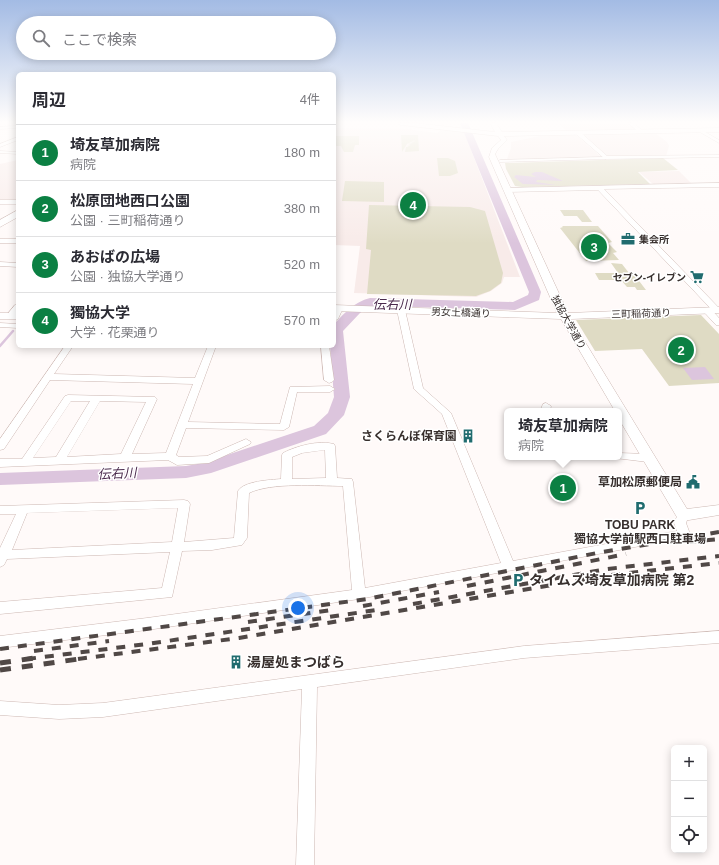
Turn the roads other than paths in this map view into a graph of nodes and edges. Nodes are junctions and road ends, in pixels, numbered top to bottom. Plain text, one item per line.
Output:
1 (498, 163) edge
2 (719, 185) edge
3 (600, 188) junction
4 (507, 190) junction
5 (0, 202) edge
6 (16, 202) edge
7 (16, 214) edge
8 (0, 224) edge
9 (0, 241) edge
10 (16, 241) edge
11 (0, 264) edge
12 (16, 265) edge
13 (339, 308) edge
14 (401, 310) junction
15 (714, 310) edge
16 (564, 316) junction
17 (11, 319) edge
18 (719, 323) edge
19 (0, 325) edge
20 (68, 348) edge
21 (211, 348) edge
22 (325, 348) edge
23 (48, 377) junction
24 (199, 381) junction
25 (97, 398) junction
26 (618, 408) edge
27 (622, 414) edge
28 (181, 426) junction
29 (246, 442) dead end
30 (0, 447) edge
31 (170, 456) junction
32 (622, 456) edge
33 (125, 458) junction
34 (648, 458) junction
35 (60, 460) junction
36 (26, 462) junction
37 (0, 463) edge
38 (286, 483) junction
39 (332, 483) junction
40 (0, 510) edge
41 (23, 510) junction
42 (719, 510) edge
43 (683, 515) junction
44 (177, 547) junction
45 (1, 557) edge
46 (509, 566) junction
47 (359, 594) junction
48 (0, 608) edge
49 (719, 637) edge
50 (0, 642) edge
51 (310, 682) junction
52 (0, 708) edge
53 (305, 865) edge

1 - 4 street, 独協大学通り
2 - 3 street
3 - 4 street
3 - 15 street
4 - 16 street, 独協大学通り
5 - 6 street
7 - 8 main road
9 - 10 street
11 - 12 street
13 - 14 street, 男女土橋通り
14 - 16 street, 男女土橋通り
14 - 46 street
15 - 16 street, 三町稲荷通り
15 - 18 street
16 - 26 street, 独協大学通り
17 - 19 street
20 - 23 street
21 - 24 street
22 - 28 street
23 - 24 street
23 - 30 street
24 - 28 street
25 - 33 street
25 - 35 street
25 - 36 street
27 - 34 street, 独協大学通り
28 - 31 street
29 - 31 street
31 - 33 street
32 - 34 street
33 - 35 street
34 - 43 street, 独協大学通り
35 - 36 street
36 - 37 street
38 - 39 street
38 - 39 street
38 - 44 street
39 - 47 street
40 - 41 street
41 - 44 street
41 - 45 street
42 - 43 street
43 - 46 street
44 - 45 street
44 - 48 street
46 - 47 street
47 - 50 street
49 - 51 street
51 - 52 street
51 - 53 street

